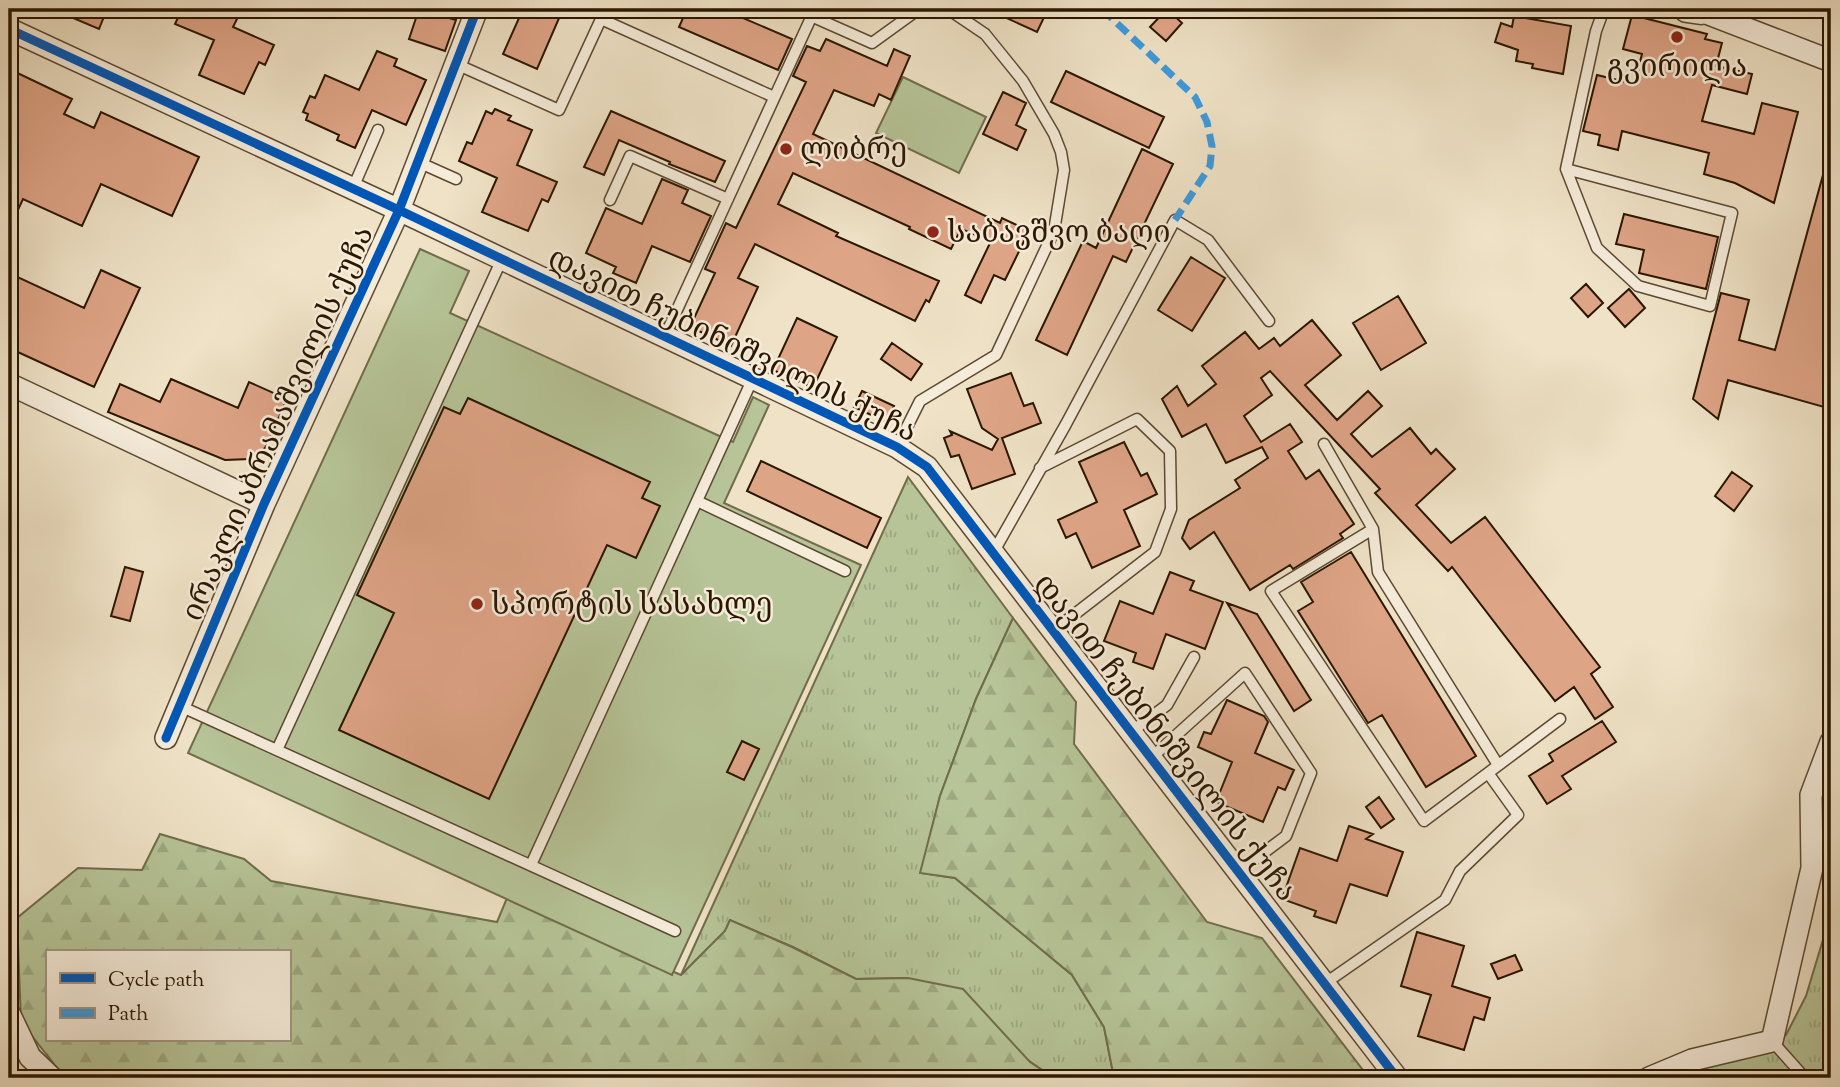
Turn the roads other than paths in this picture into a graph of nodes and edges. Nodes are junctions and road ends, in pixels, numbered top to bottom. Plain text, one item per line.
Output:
1 (477, 9) edge
2 (919, 9) edge
3 (948, 9) edge
4 (1604, 9) edge
5 (1697, 9) edge
6 (813, 13) edge
7 (9, 29) edge
8 (1831, 61) edge
9 (456, 64) junction
10 (774, 97) junction
11 (378, 130) dead end
12 (418, 162) junction
13 (1566, 170) junction
14 (456, 179) dead end
15 (352, 188) junction
16 (728, 198) junction
17 (610, 200) dead end
18 (399, 210) junction
19 (502, 259) junction
20 (1269, 321) dead end
21 (665, 336) junction
22 (753, 378) junction
23 (9, 384) edge
24 (1324, 444) dead end
25 (897, 447) junction
26 (1040, 468) junction
27 (697, 501) junction
28 (264, 504) junction
29 (1373, 529) junction
30 (993, 553) junction
31 (845, 571) dead end
32 (1053, 631) junction
33 (1194, 657) dead end
34 (180, 706) junction
35 (1560, 719) dead end
36 (1131, 732) junction
37 (166, 738) dead end
38 (1831, 741) edge
39 (277, 750) junction
40 (1151, 758) junction
41 (1498, 765) junction
42 (1488, 773) junction
43 (531, 865) junction
44 (1238, 872) junction
45 (675, 931) dead end
46 (1324, 984) junction
47 (9, 1013) edge
48 (1772, 1041) junction
49 (52, 1078) edge
50 (1397, 1078) edge
51 (1649, 1078) edge
52 (1805, 1078) edge

1 - 9 street, ირაკლი აბრამაშვილის ქუჩა
2 - 6 lane
3 - 25 lane
4 - 13 lane
5 - 8 street
6 - 10 lane
7 - 15 street, დავით ჩუბინიშვილის ქუჩა
9 - 10 lane
9 - 12 street, ირაკლი აბრამაშვილის ქუჩა
10 - 16 lane
11 - 15 lane
12 - 14 lane
12 - 18 street, ირაკლი აბრამაშვილის ქუჩა
13 - 13 lane
15 - 18 street, დავით ჩუბინიშვილის ქუჩა
16 - 17 lane
16 - 21 lane
18 - 19 street, დავით ჩუბინიშვილის ქუჩა
18 - 28 street, ირაკლი აბრამაშვილის ქუჩა
19 - 21 street, დავით ჩუბინიშვილის ქუჩა
19 - 39 lane
20 - 26 lane
21 - 22 street, დავით ჩუბინიშვილის ქუჩა
22 - 25 street, დავით ჩუბინიშვილის ქუჩა
22 - 27 lane
23 - 28 street
24 - 29 lane
25 - 30 street, დავით ჩუბინიშვილის ქუჩა
26 - 30 lane
26 - 32 lane
27 - 31 lane
27 - 43 lane
28 - 34 street, ირაკლი აბრამაშვილის ქუჩა
29 - 41 lane
29 - 42 lane
30 - 32 street, დავით ჩუბინიშვილის ქუჩა
32 - 36 street, დავით ჩუბინიშვილის ქუჩა
33 - 36 lane
34 - 37 street, ირაკლი აბრამაშვილის ქუჩა
34 - 39 lane
35 - 41 lane
36 - 40 street, დავით ჩუბინიშვილის ქუჩა
38 - 48 street
39 - 43 lane
40 - 44 street, დავით ჩუბინიშვილის ქუჩა
40 - 44 lane
41 - 42 lane
42 - 46 lane
43 - 45 lane
44 - 46 street, დავით ჩუბინიშვილის ქუჩა
46 - 50 street, დავით ჩუბინიშვილის ქუჩა
47 - 49 street
48 - 51 street
48 - 52 lane

